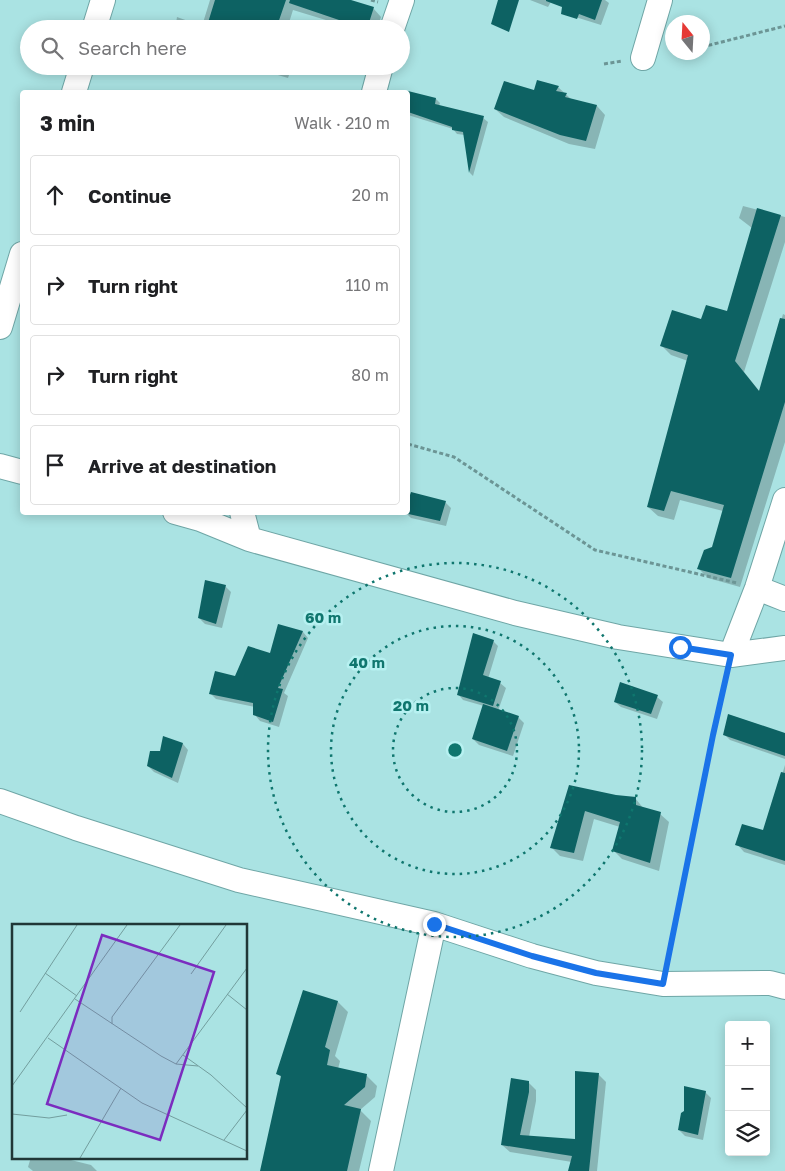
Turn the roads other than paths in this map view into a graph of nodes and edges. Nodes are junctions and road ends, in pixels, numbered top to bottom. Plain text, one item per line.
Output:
1 (103, 0) edge
2 (402, 0) edge
3 (660, 0) edge
4 (97, 20) edge
5 (395, 20) edge
6 (643, 58) dead end
7 (79, 75) edge
8 (379, 75) edge
9 (75, 90) edge
10 (375, 90) edge
11 (20, 261) edge
12 (0, 327) edge
13 (0, 466) edge
14 (20, 471) edge
15 (785, 500) edge
16 (243, 515) edge
17 (205, 516) edge
18 (250, 539) junction
19 (757, 588) junction
20 (785, 599) edge
21 (785, 648) edge
22 (731, 655) junction
23 (0, 801) edge
24 (434, 924) junction
25 (785, 987) edge
26 (381, 1171) edge

1 - 4 street
2 - 5 street
3 - 6 street
7 - 9 street
8 - 10 street
11 - 12 street
13 - 14 street
15 - 19 street
16 - 18 street
17 - 18 street
18 - 22 street
19 - 20 street
19 - 22 street
21 - 22 street
23 - 24 street
24 - 25 street
24 - 26 street

